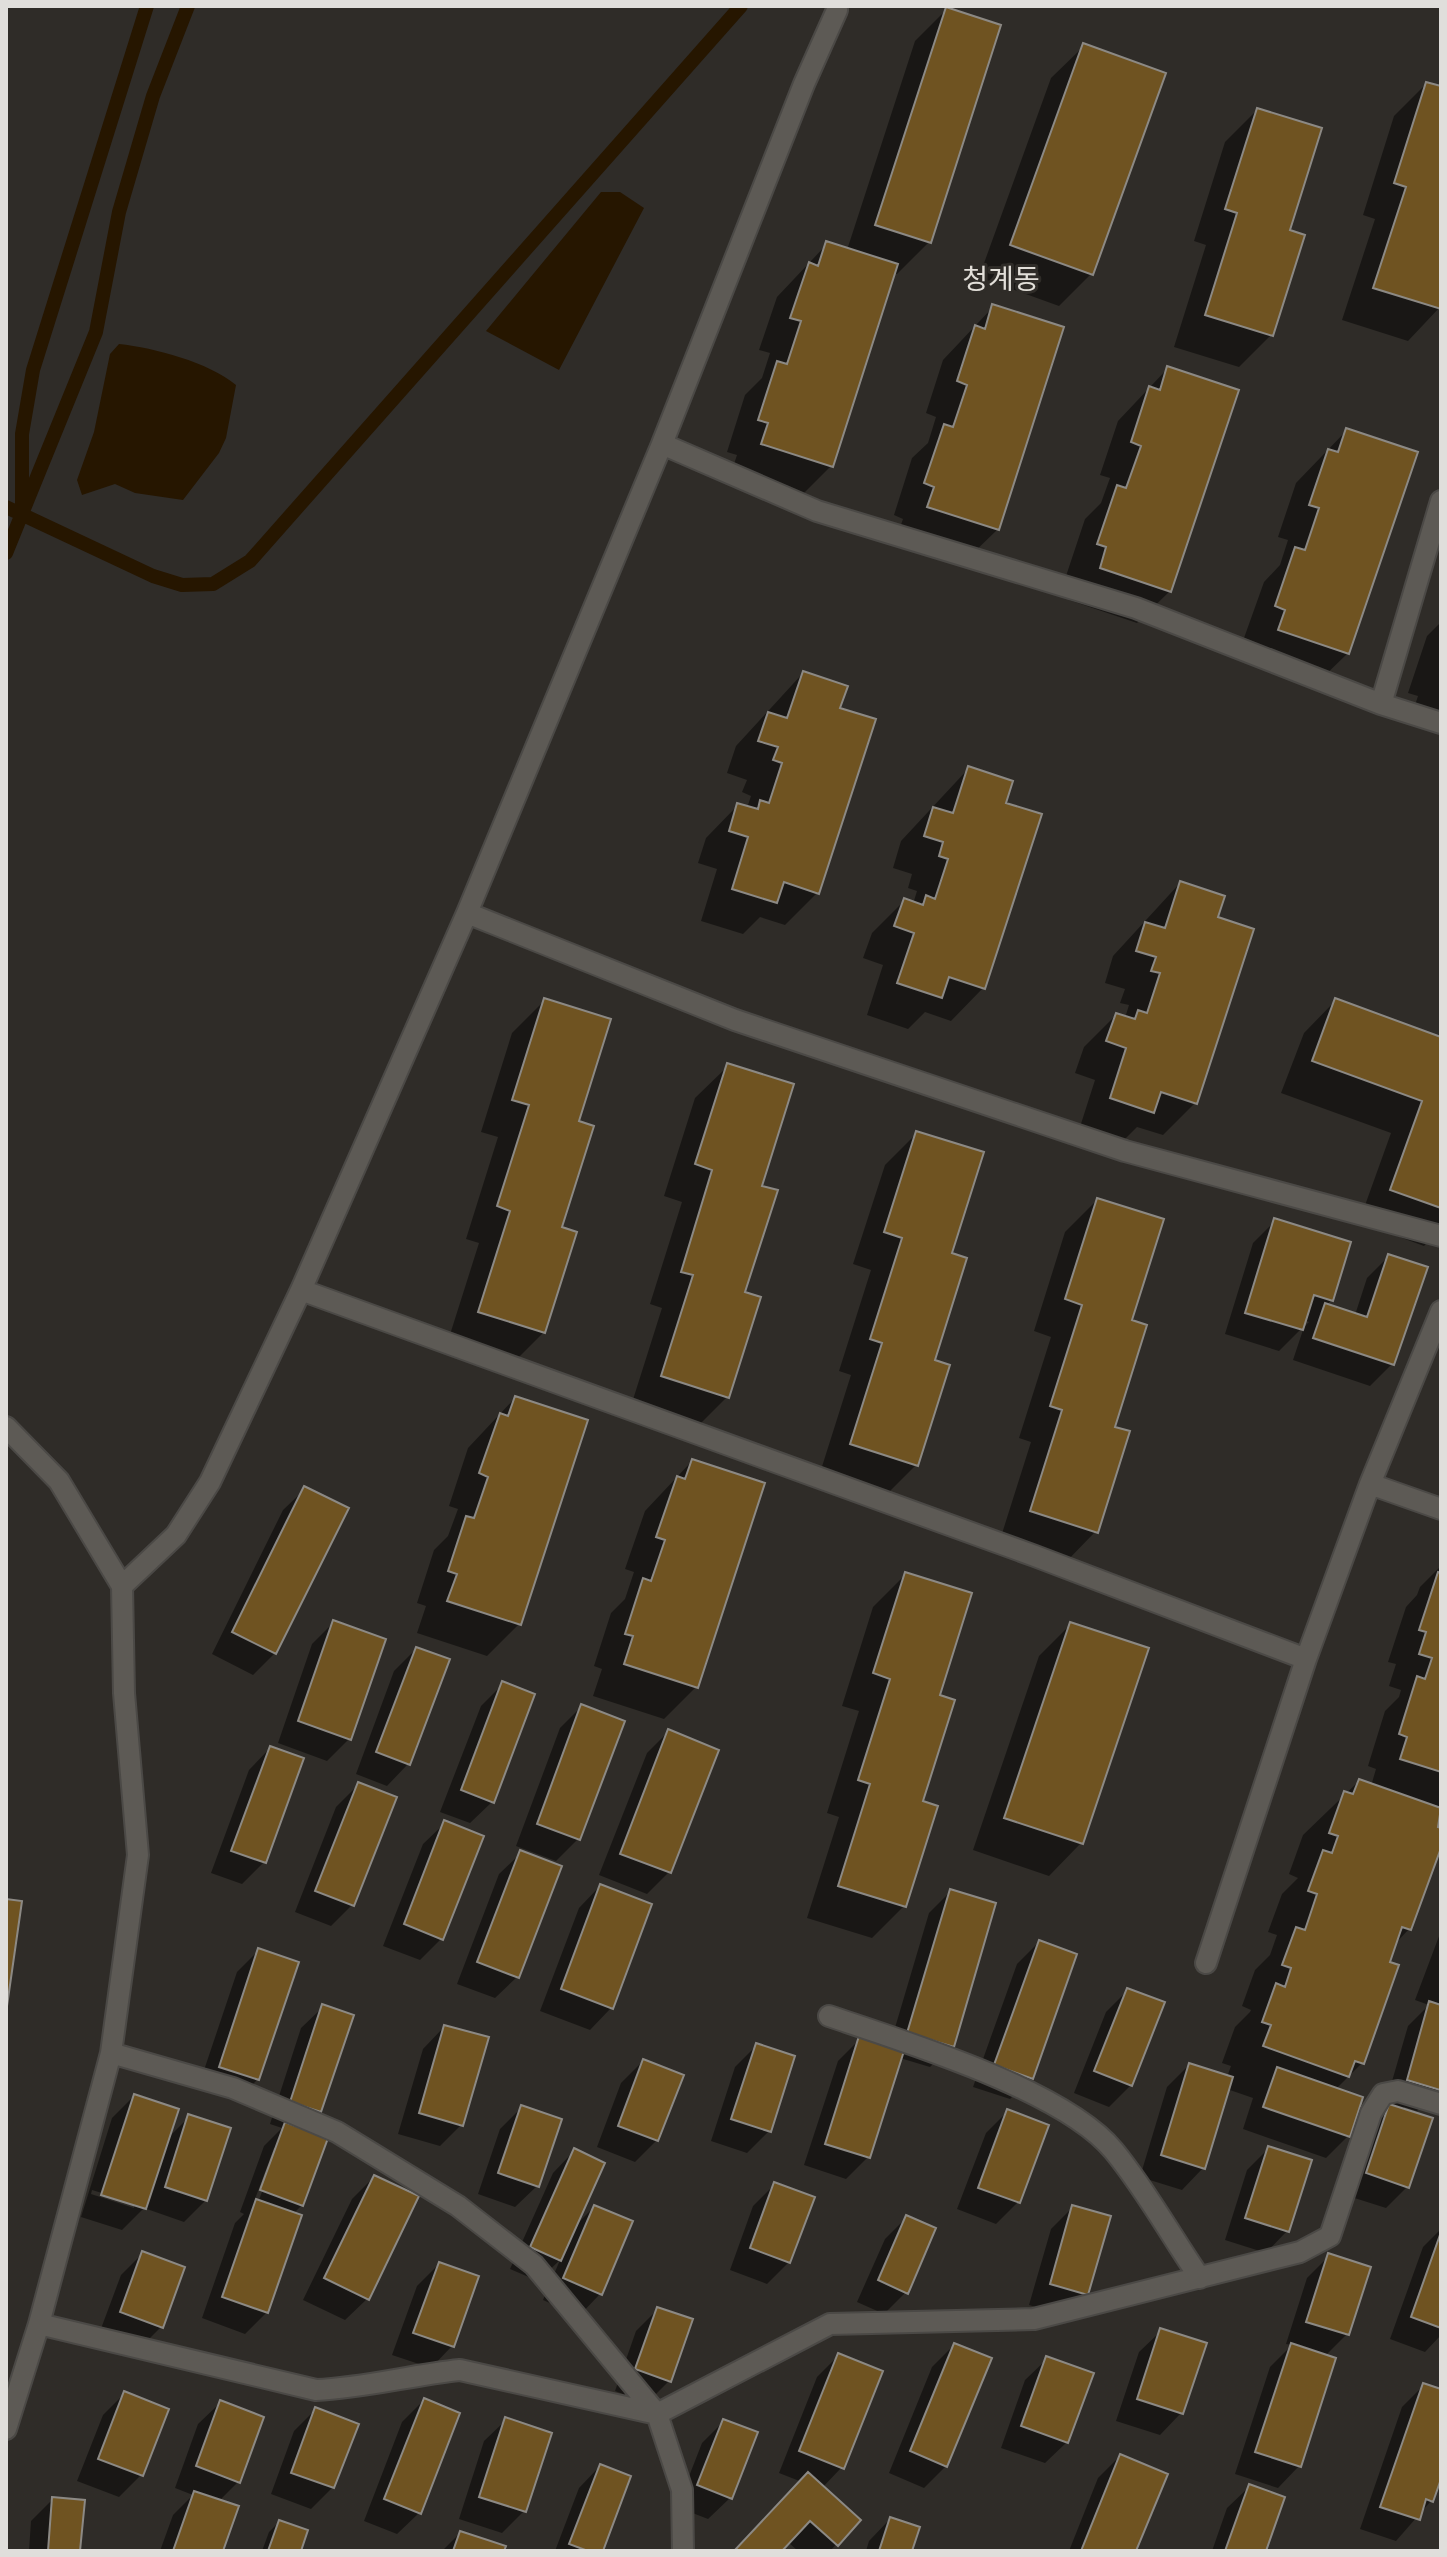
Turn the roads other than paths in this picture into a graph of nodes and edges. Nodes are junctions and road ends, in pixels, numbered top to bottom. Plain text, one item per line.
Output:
1 (841, 7) edge
2 (662, 444) junction
3 (1441, 501) edge
4 (1381, 704) junction
5 (1441, 723) edge
6 (467, 913) junction
7 (1441, 1236) edge
8 (301, 1290) junction
9 (1441, 1311) edge
10 (6, 1427) edge
11 (1370, 1484) junction
12 (1441, 1509) edge
13 (122, 1586) junction
14 (1306, 1659) junction
15 (1206, 1963) dead end
16 (829, 2016) dead end
17 (111, 2053) junction
18 (1441, 2104) edge
19 (1200, 2278) junction
20 (39, 2324) junction
21 (657, 2414) junction
22 (6, 2429) edge
23 (683, 2551) edge

1 - 2 street
2 - 4 street
2 - 6 street
3 - 4 street
4 - 5 street
6 - 7 street
6 - 8 street
8 - 13 street
8 - 14 street
9 - 11 street
10 - 13 street
11 - 12 street
11 - 14 street
13 - 17 street
14 - 15 street
16 - 19 street
17 - 20 street
17 - 21 street
18 - 19 street
19 - 21 street
20 - 21 street
20 - 22 street
21 - 23 street

